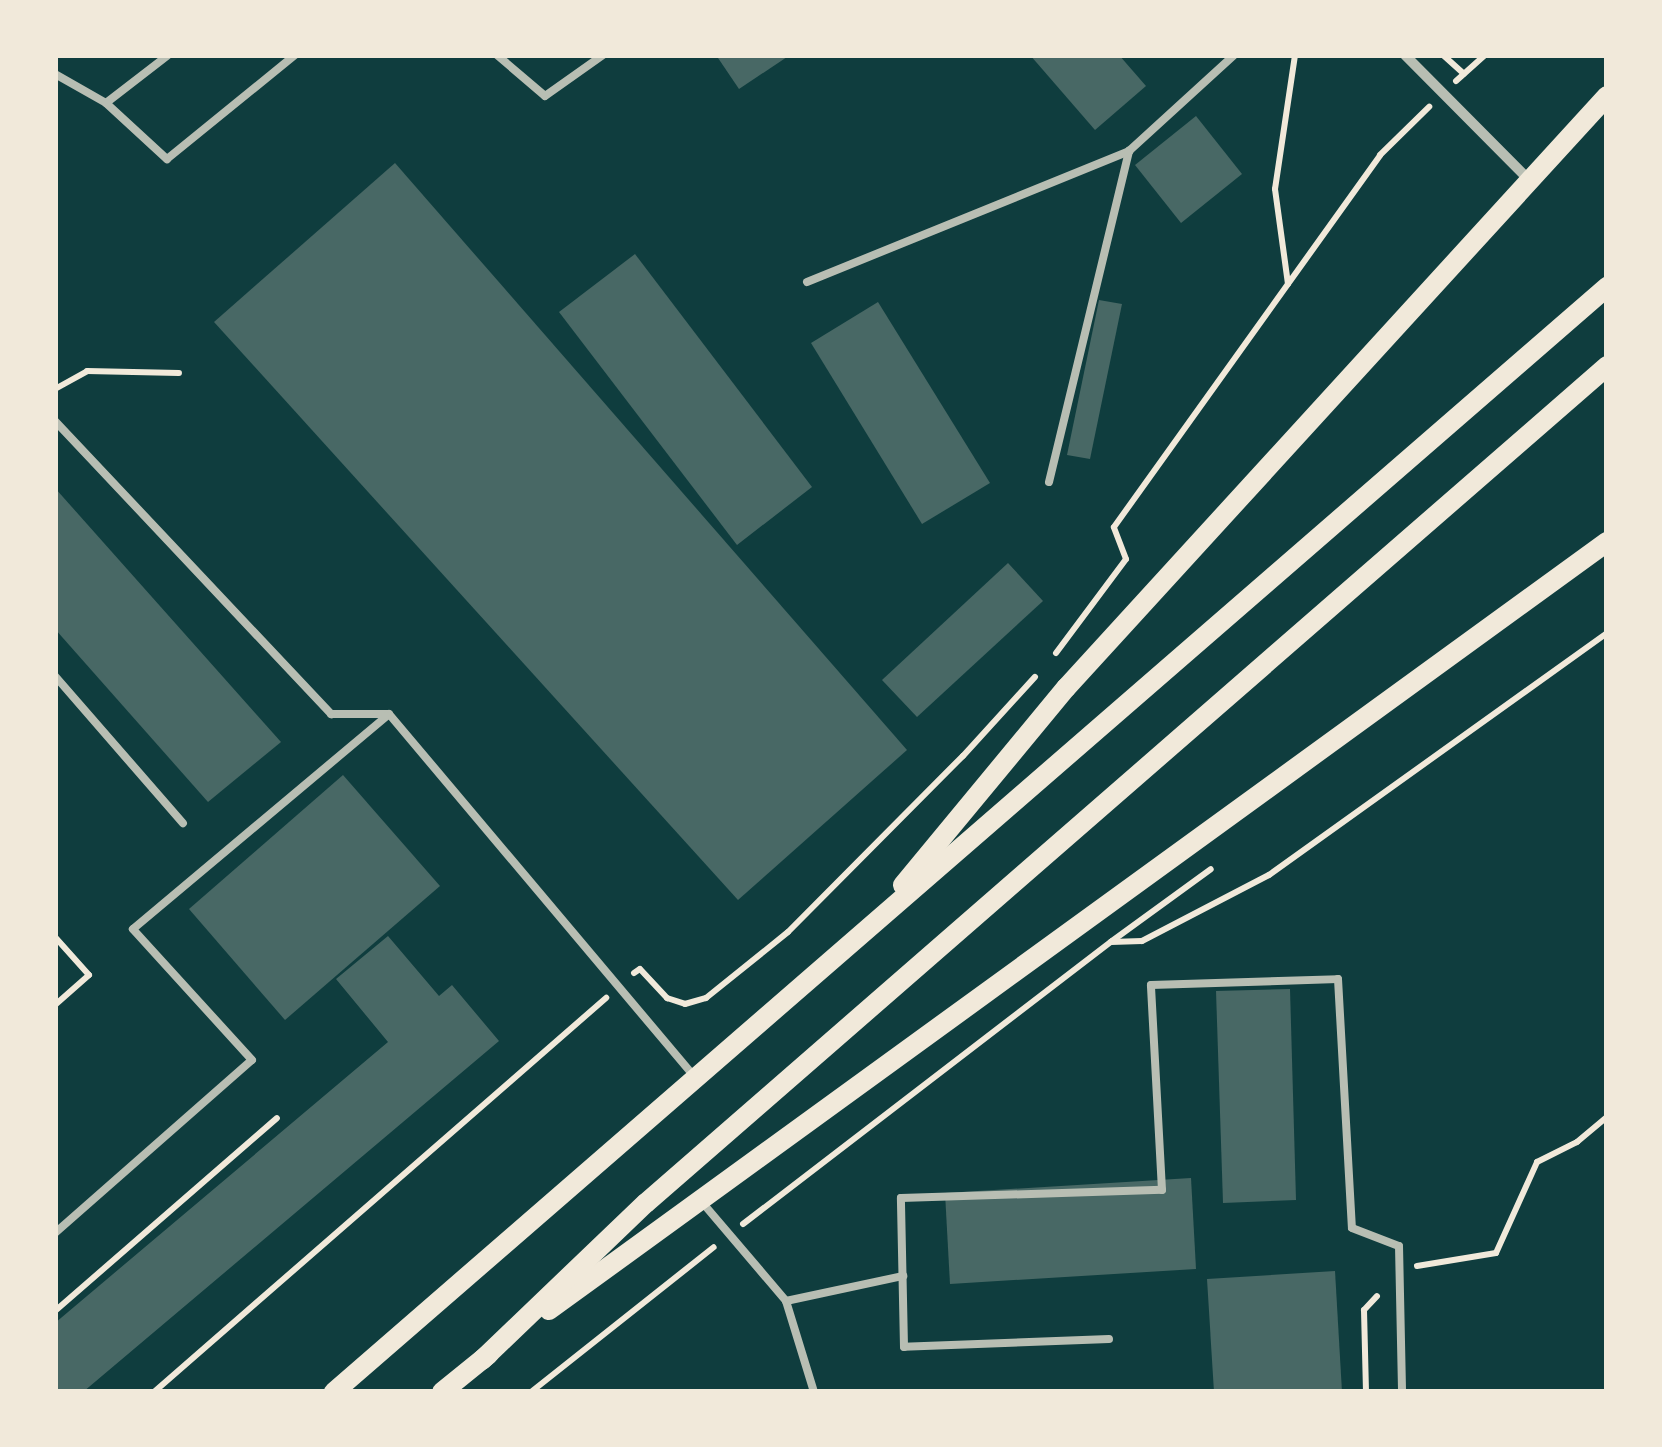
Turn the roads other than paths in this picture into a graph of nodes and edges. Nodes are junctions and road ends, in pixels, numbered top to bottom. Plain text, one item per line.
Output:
1 (168, 55) edge
2 (295, 55) edge
3 (497, 55) edge
4 (603, 55) edge
5 (1234, 55) edge
6 (1405, 55) edge
7 (55, 74) edge
8 (1607, 96) edge
9 (106, 103) junction
10 (1129, 151) junction
11 (1528, 180) junction
12 (807, 282) dead end
13 (1607, 287) edge
14 (1607, 366) edge
15 (55, 420) edge
16 (1049, 482) dead end
17 (1607, 542) edge
18 (55, 676) edge
19 (389, 714) junction
20 (183, 823) dead end
21 (865, 931) junction
22 (696, 1078) junction
23 (700, 1199) junction
24 (55, 1233) edge
25 (903, 1276) junction
26 (786, 1301) junction
27 (1109, 1339) dead end
28 (482, 1360) junction
29 (334, 1392) edge
30 (442, 1392) edge
31 (814, 1392) edge
32 (1402, 1392) edge

1 - 9 lane
2 - 9 lane
3 - 4 lane
5 - 10 lane
6 - 11 street
7 - 9 lane
8 - 11 main road
10 - 12 lane
10 - 16 lane
11 - 21 main road
13 - 21 main road
14 - 28 main road
15 - 19 lane
17 - 23 main road
18 - 20 lane
19 - 22 lane
19 - 24 lane
21 - 22 main road
22 - 29 main road
23 - 26 lane
23 - 28 main road
25 - 26 lane
25 - 27 lane
25 - 32 lane
26 - 31 lane
28 - 30 main road

